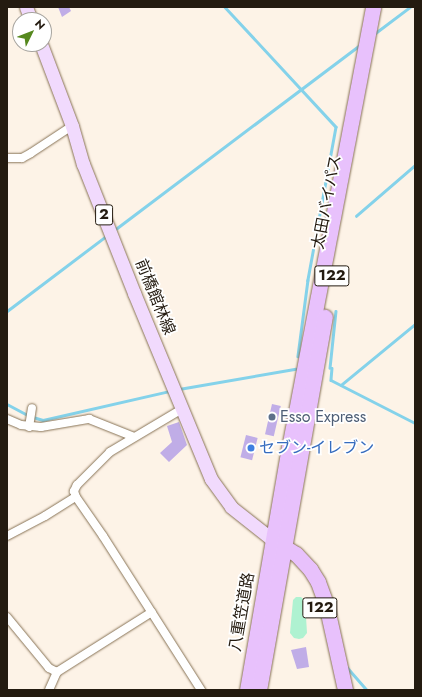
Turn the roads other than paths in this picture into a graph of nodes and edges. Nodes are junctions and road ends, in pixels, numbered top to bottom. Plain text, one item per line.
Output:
1 (373, 7) edge
2 (382, 7) edge
3 (44, 52) edge
4 (72, 126) junction
5 (7, 158) edge
6 (182, 409) junction
7 (32, 410) dead end
8 (7, 419) edge
9 (30, 424) junction
10 (134, 437) junction
11 (76, 497) junction
12 (7, 536) edge
13 (280, 547) junction
14 (152, 612) junction
15 (7, 616) edge
16 (57, 672) junction
17 (49, 690) edge
18 (201, 690) edge
19 (247, 690) edge
20 (259, 690) edge
21 (336, 690) edge
22 (345, 690) edge

1 - 13 highway, 太田バイパス / 122
2 - 13 highway, 太田バイパス / 122
3 - 4 main road, 前橋館林線 / 2
4 - 5 street
4 - 6 main road, 前橋館林線 / 2
6 - 10 street
6 - 13 main road, 前橋館林線 / 2
7 - 9 street
8 - 9 street
9 - 10 street
10 - 11 street
11 - 12 street
11 - 14 street
13 - 19 highway, 八重笠道路 / 122
13 - 20 highway, 八重笠道路 / 122
13 - 21 highway, 122
13 - 22 highway, 122
14 - 16 street
14 - 18 street
15 - 16 street
16 - 17 street

